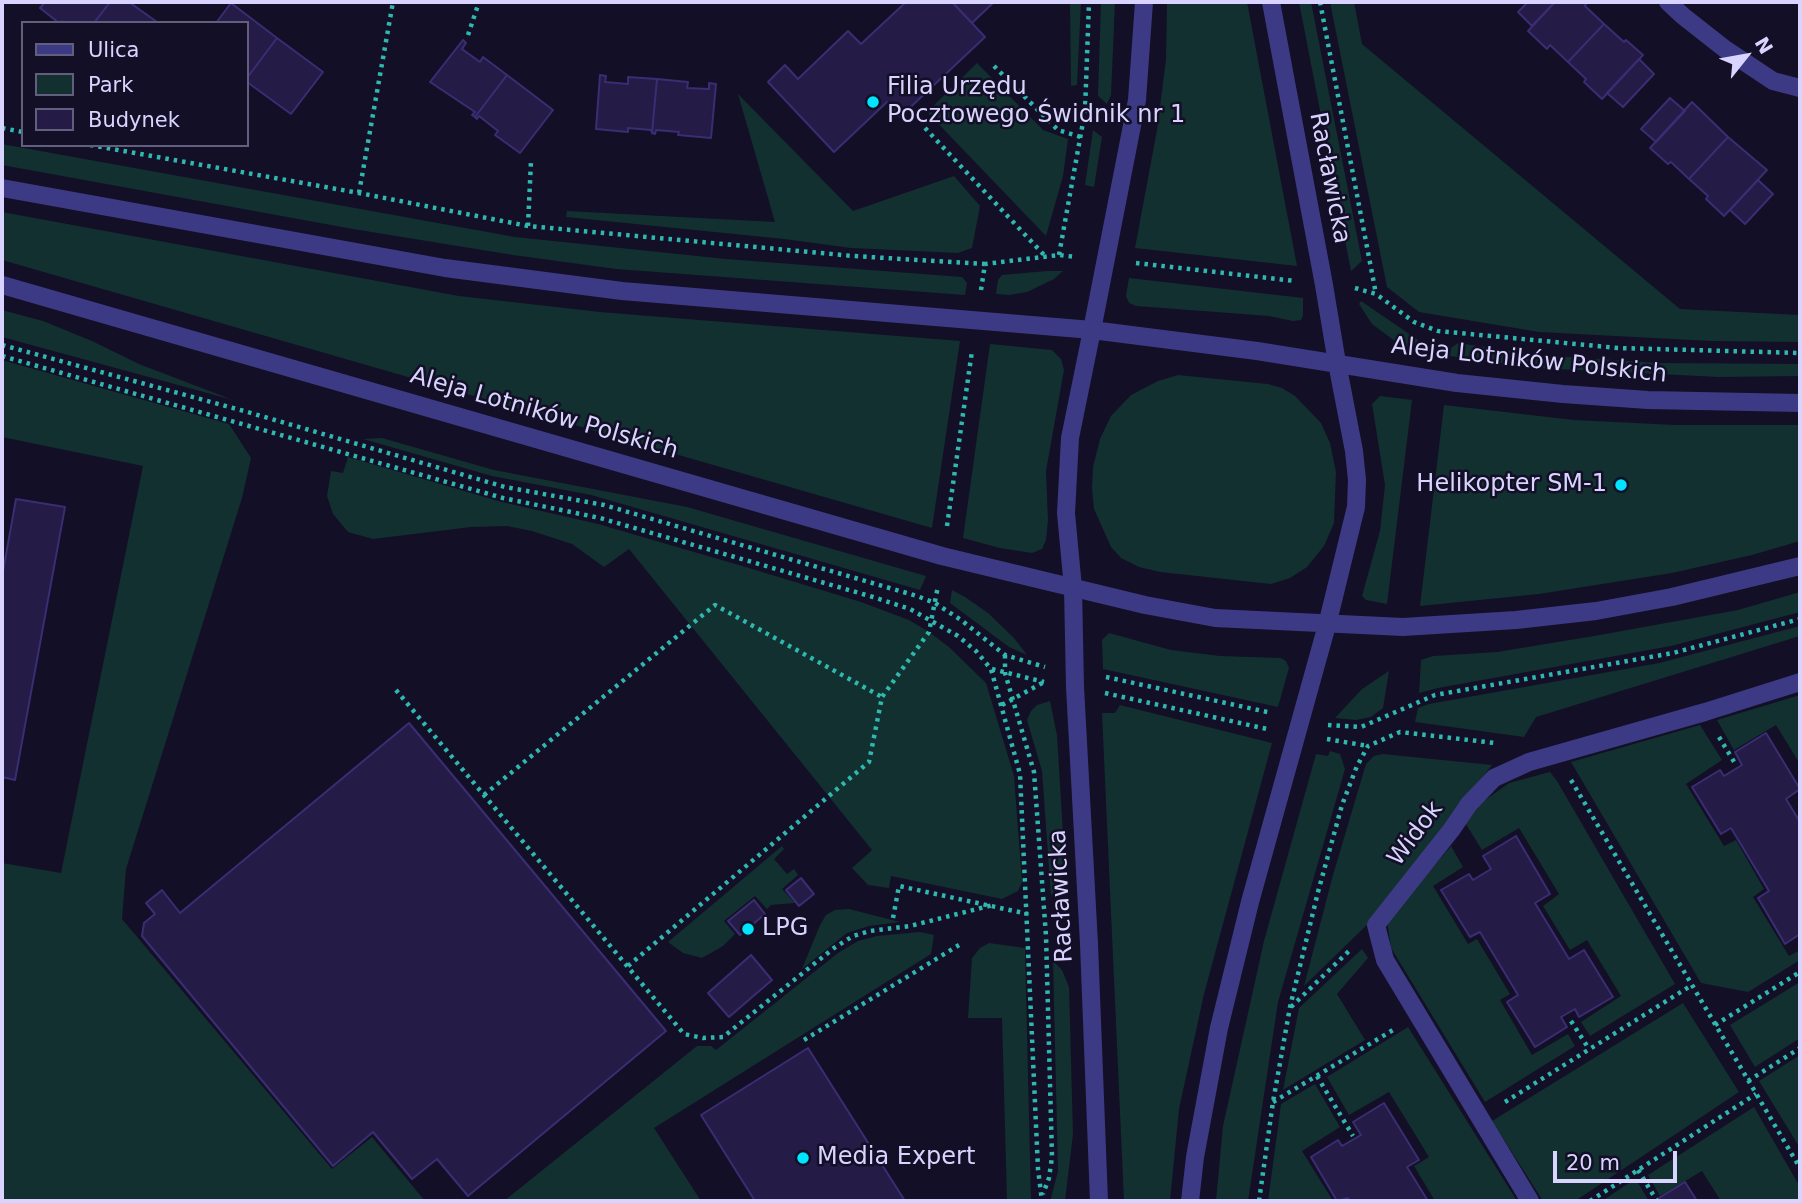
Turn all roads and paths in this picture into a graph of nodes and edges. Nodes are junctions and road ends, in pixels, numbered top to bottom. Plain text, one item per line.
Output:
1 (393, 2) edge
2 (479, 2) edge
3 (1089, 2) edge
4 (1144, 2) edge
5 (1270, 2) edge
6 (1321, 2) edge
7 (1668, 2) edge
8 (468, 35) dead end
9 (994, 66) dead end
10 (1800, 88) edge
11 (2, 128) edge
12 (925, 128) dead end
13 (21, 132) edge
14 (1081, 137) junction
15 (101, 147) edge
16 (531, 161) dead end
17 (2, 188) edge
18 (359, 193) junction
19 (528, 226) junction
20 (1059, 256) dead end
21 (1046, 257) dead end
22 (985, 264) dead end
23 (2, 285) edge
24 (1376, 293) dead end
25 (1093, 330) junction
26 (2, 356) edge
27 (1336, 363) junction
28 (1800, 403) edge
29 (1800, 566) edge
30 (1073, 588) junction
31 (932, 619) junction
32 (1327, 625) junction
33 (1005, 655) dead end
34 (991, 669) junction
35 (1005, 673) junction
36 (1045, 682) junction
37 (1800, 682) edge
38 (1075, 687) junction
39 (396, 690) dead end
40 (882, 696) junction
41 (1013, 699) junction
42 (1002, 705) junction
43 (1296, 734) junction
44 (1506, 745) dead end
45 (1368, 746) junction
46 (1556, 755) junction
47 (484, 795) junction
48 (993, 905) junction
49 (1028, 914) junction
50 (893, 918) dead end
51 (1376, 925) junction
52 (959, 945) dead end
53 (628, 966) junction
54 (1800, 972) edge
55 (1692, 985) junction
56 (1290, 1007) junction
57 (1418, 1015) junction
58 (1572, 1021) dead end
59 (1714, 1025) junction
60 (804, 1040) dead end
61 (1800, 1048) edge
62 (1588, 1049) junction
63 (1317, 1076) junction
64 (1748, 1081) junction
65 (1756, 1094) junction
66 (1273, 1102) junction
67 (1480, 1118) junction
68 (1353, 1136) dead end
69 (1800, 1168) edge
70 (1638, 1170) junction
71 (1042, 1200) edge
72 (1100, 1201) edge
73 (1190, 1201) edge
74 (1259, 1201) edge
75 (1530, 1201) edge
76 (1590, 1201) edge
77 (1657, 1201) edge

1 - 18 path
2 - 8 path
3 - 14 path
4 - 25 street
5 - 27 street, Racławicka
6 - 24 path
7 - 10 street
9 - 14 path
11 - 13 path
12 - 21 path
14 - 20 path
15 - 18 path
16 - 19 path
17 - 25 street
18 - 19 path
19 - 22 path
23 - 30 street, Aleja Lotników Polskich
25 - 27 street, Aleja Lotników Polskich
25 - 30 street, Racławicka
26 - 31 path
27 - 28 street, Aleja Lotników Polskich
27 - 32 street, Racławicka
29 - 32 street
30 - 32 street, Aleja Lotników Polskich
30 - 38 street, Racławicka
31 - 34 path
31 - 40 path
32 - 43 street
33 - 35 path
34 - 35 path
34 - 42 path
35 - 36 path
35 - 41 path
36 - 38 path
36 - 41 path
37 - 46 street, Widok
38 - 43 path
38 - 72 street, Racławicka
39 - 47 path
40 - 47 path
40 - 53 path
41 - 42 path
41 - 71 path
42 - 49 path
43 - 45 path
43 - 73 street
44 - 45 path
45 - 56 path
46 - 51 street, Widok
46 - 55 path
47 - 53 path
48 - 49 path
48 - 50 path
48 - 53 path
49 - 71 path
51 - 56 path
51 - 57 street
52 - 60 path
54 - 59 path
55 - 59 path
55 - 62 path
56 - 66 path
57 - 63 path
57 - 67 street
58 - 62 path
59 - 64 path
61 - 64 path
62 - 67 path
63 - 66 path
63 - 68 path
64 - 65 path
65 - 69 path
65 - 70 path
66 - 74 path
67 - 75 street
70 - 76 path
70 - 77 path

